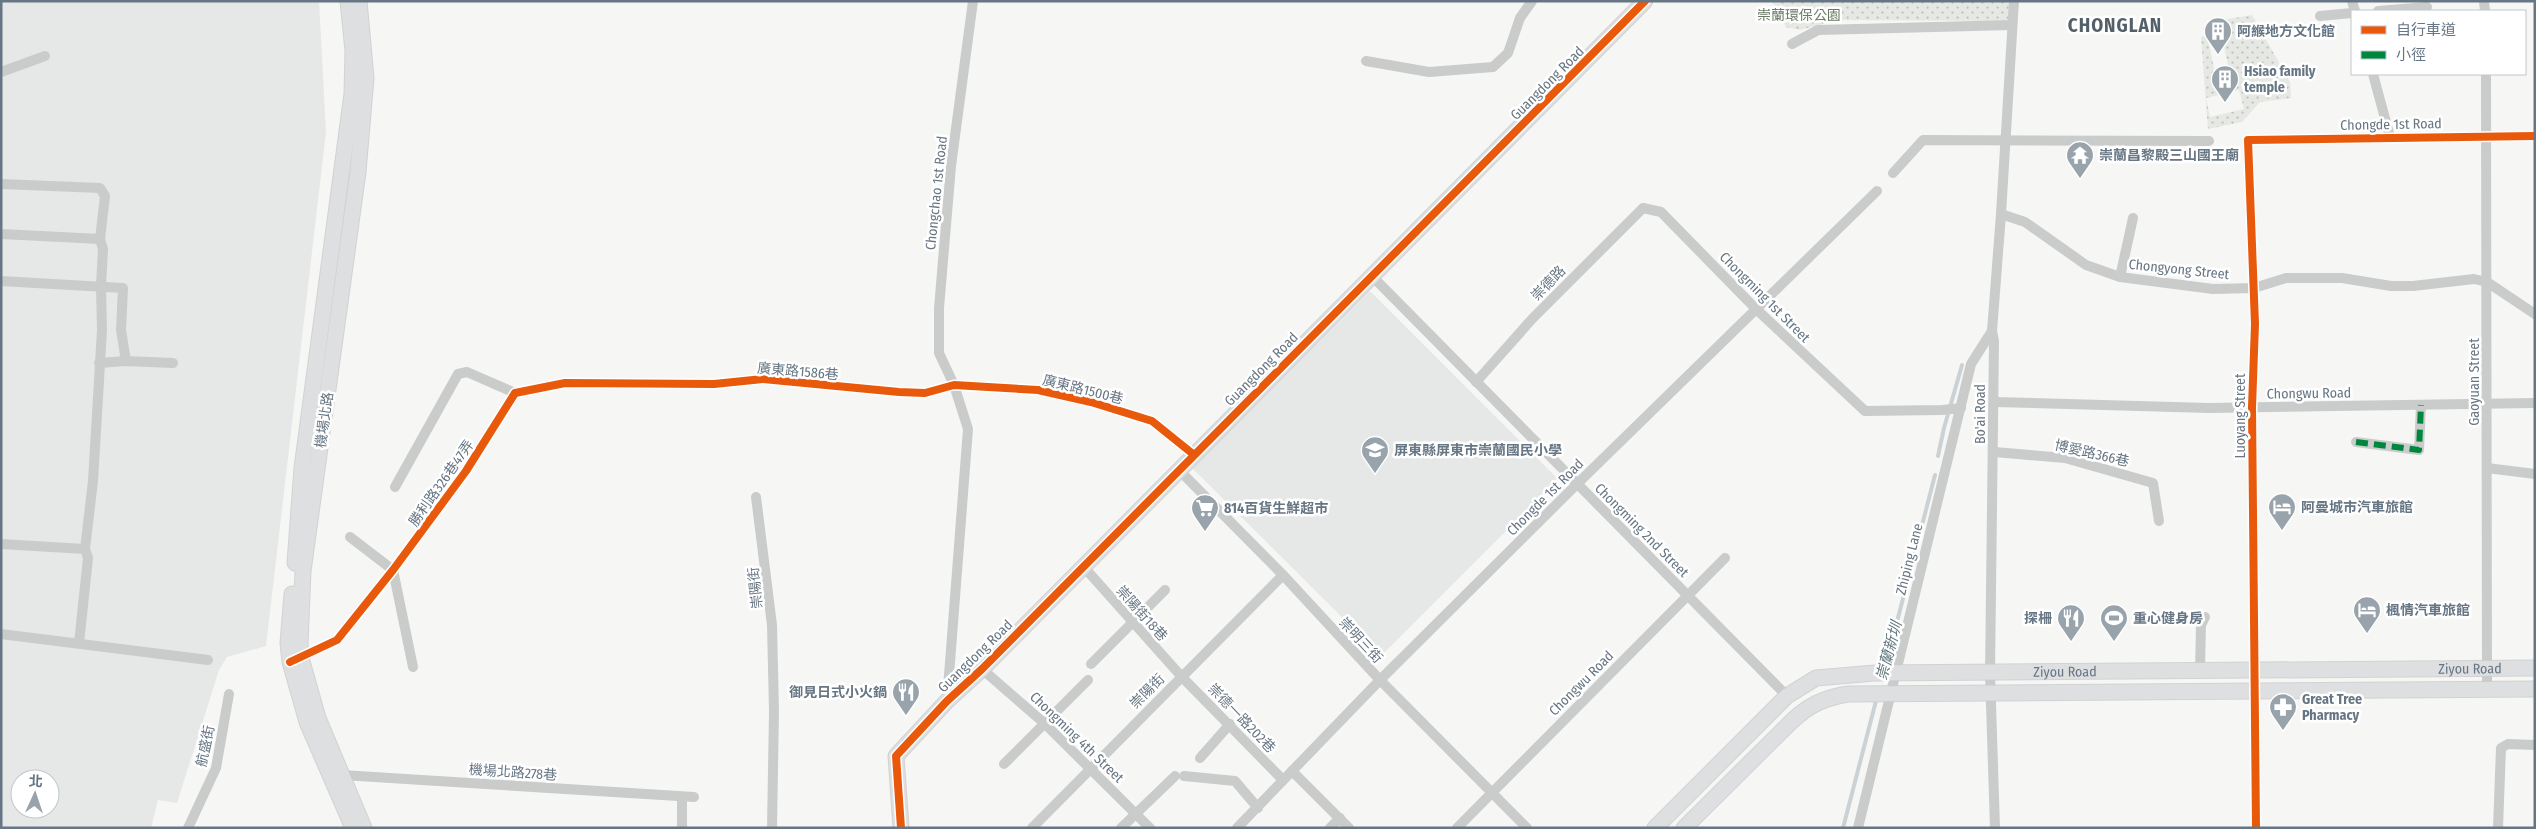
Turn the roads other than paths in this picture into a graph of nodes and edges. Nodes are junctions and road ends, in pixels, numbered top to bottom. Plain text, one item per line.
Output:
1 (348, 1) edge
2 (359, 1) edge
3 (973, 1) edge
4 (1532, 1) edge
5 (1645, 1) edge
6 (2014, 1) edge
7 (2427, 7) dead end
8 (2390, 10) edge
9 (2351, 12) edge
10 (2320, 16) dead end
11 (2012, 25) junction
12 (1792, 44) dead end
13 (44, 56) dead end
14 (1366, 61) dead end
15 (1, 72) edge
16 (2373, 75) edge
17 (2486, 75) edge
18 (2488, 136) junction
19 (2535, 136) edge
20 (2390, 137) junction
21 (2248, 140) joint
22 (2209, 141) dead end
23 (2006, 142) junction
24 (1893, 173) dead end
25 (1, 184) edge
26 (1877, 191) dead end
27 (1643, 208) joint
28 (2002, 214) junction
29 (2133, 218) dead end
30 (1, 234) edge
31 (100, 239) junction
32 (1372, 276) junction
33 (2120, 277) junction
34 (1, 281) edge
35 (2487, 282) junction
36 (101, 286) junction
37 (2254, 288) junction
38 (1755, 308) junction
39 (2535, 314) edge
40 (102, 330) junction
41 (122, 330) junction
42 (1992, 331) junction
43 (126, 361) junction
44 (100, 363) junction
45 (174, 363) dead end
46 (1476, 382) junction
47 (954, 385) junction
48 (516, 393) junction
49 (1994, 402) junction
50 (2535, 403) edge
51 (2488, 404) junction
52 (2421, 405) junction
53 (1958, 408) junction
54 (2252, 408) junction
55 (2356, 442) dead end
56 (1994, 452) junction
57 (1192, 454) junction
58 (2487, 468) junction
59 (1178, 469) junction
60 (2535, 474) edge
61 (1577, 484) junction
62 (395, 487) dead end
63 (756, 497) dead end
64 (2159, 521) dead end
65 (350, 537) dead end
66 (1, 544) edge
67 (85, 549) junction
68 (1725, 558) dead end
69 (1082, 566) junction
70 (393, 570) junction
71 (1283, 575) junction
72 (1165, 590) dead end
73 (1687, 596) junction
74 (2205, 617) dead end
75 (1132, 623) junction
76 (1, 634) edge
77 (79, 643) junction
78 (208, 660) dead end
79 (296, 660) junction
80 (1090, 664) dead end
81 (413, 667) dead end
82 (2487, 668) junction
83 (2535, 668) edge
84 (982, 669) junction
85 (2200, 671) junction
86 (2255, 671) junction
87 (1990, 673) junction
88 (1886, 674) junction
89 (1181, 676) junction
90 (1088, 680) dead end
91 (1380, 680) junction
92 (2535, 689) edge
93 (2487, 690) junction
94 (2256, 691) junction
95 (229, 694) dead end
96 (1991, 694) junction
97 (1881, 695) junction
98 (1787, 696) junction
99 (947, 701) junction
100 (1044, 723) junction
101 (1230, 724) junction
102 (2535, 745) edge
103 (1200, 758) dead end
104 (1004, 764) dead end
105 (1090, 769) junction
106 (1292, 771) junction
107 (342, 774) junction
108 (1283, 780) junction
109 (1492, 792) junction
110 (682, 797) junction
111 (694, 797) dead end
112 (1258, 808) junction
113 (1136, 812) junction
114 (1340, 818) junction
115 (188, 828) edge
116 (352, 828) edge
117 (364, 828) edge
118 (682, 828) edge
119 (772, 828) edge
120 (901, 828) edge
121 (1032, 828) edge
122 (1121, 828) edge
123 (1150, 828) edge
124 (1237, 828) edge
125 (1330, 828) edge
126 (1349, 828) edge
127 (1456, 828) edge
128 (1527, 828) edge
129 (1655, 828) edge
130 (1684, 828) edge
131 (1858, 828) edge
132 (1994, 828) edge
133 (2256, 828) edge
134 (2498, 828) edge

1 - 79 street, 機場北路
2 - 79 street, 機場北路
3 - 47 street, Chongchao 1st Road
4 - 14 street
5 - 32 street, Guangdong Road
6 - 11 street, Bo'ai Road
7 - 8 street
9 - 10 street
11 - 12 street
11 - 23 street, Bo'ai Road
13 - 15 street
16 - 20 street
17 - 18 street, Gaoyuan Street
18 - 19 street, Chongde 1st Road
18 - 20 street, Chongde 1st Road
18 - 35 street, Gaoyuan Street
20 - 21 street, Chongde 1st Road
21 - 37 street, Luoyang Street
22 - 23 street
23 - 24 street
23 - 28 street, Bo'ai Road
25 - 31 street
26 - 38 street, Chongde 1st Road
27 - 38 street, Chongming 1st Street
27 - 46 street, 崇德路
28 - 33 street, Chongyong Street
28 - 42 street, Bo'ai Road
29 - 33 street
30 - 31 street
31 - 36 street
32 - 46 street, Chongming 2nd Street
32 - 57 street, Guangdong Road
33 - 37 street, Chongyong Street
34 - 36 street
35 - 37 street, Chongyong Street
35 - 39 street
35 - 51 street, Gaoyuan Street
36 - 40 street
36 - 41 street
37 - 54 street, Luoyang Street
38 - 53 street, Chongming 1st Street
38 - 61 street, Chongde 1st Road
40 - 41 street
40 - 44 street
41 - 43 street
42 - 49 street, Bo'ai Road
42 - 53 street, Zhiping Lane
43 - 44 street
43 - 45 street
44 - 67 street
46 - 61 street, Chongming 2nd Street
47 - 48 street, 廣東路1586巷
47 - 57 street, 廣東路1500巷
47 - 99 street
48 - 62 street
48 - 70 street, 勝利路326巷47弄
49 - 54 street, Chongwu Road
49 - 56 street, Bo'ai Road
50 - 51 street, Chongwu Road
51 - 52 street, Chongwu Road
51 - 58 street, Gaoyuan Street
52 - 54 street, Chongwu Road
52 - 55 street
53 - 88 street, Zhiping Lane
54 - 86 street, Luoyang Street
56 - 64 street, 博愛路366巷
56 - 87 street, Bo'ai Road
57 - 59 street, Guangdong Road
58 - 60 street
58 - 82 street, Gaoyuan Street
59 - 69 street, Guangdong Road
59 - 71 street, 崇明三街
61 - 73 street, Chongming 2nd Street
61 - 91 street, Chongde 1st Road
63 - 119 street, 崇陽街
65 - 70 street
66 - 67 street
67 - 77 street
68 - 73 street, Chongwu Road
69 - 75 street, 崇陽街18巷
69 - 84 street, Guangdong Road
70 - 79 street, 勝利路326巷47弄
70 - 81 street
71 - 89 street, 崇陽街
71 - 91 street, 崇明三街
72 - 75 street
73 - 98 street, Chongming 2nd Street
73 - 109 street, Chongwu Road
74 - 85 street
75 - 80 street
75 - 89 street, 崇陽街18巷
76 - 77 street
77 - 78 street
79 - 107 street, 機場北路
79 - 116 street, 機場北路
82 - 83 street, Ziyou Road
82 - 86 street, Ziyou Road
82 - 93 street, Gaoyuan Street
84 - 99 street, Guangdong Road
84 - 100 street, Chongming 4th Street
85 - 86 street, Ziyou Road
85 - 87 street, Ziyou Road
86 - 94 street, Luoyang Street
87 - 88 street, Ziyou Road
87 - 96 street, Bo'ai Road
88 - 97 street, Zhiping Lane
88 - 98 street, Ziyou Road
89 - 101 street, 崇德一路202巷
89 - 105 street, 崇陽街
90 - 100 street
91 - 106 street, Chongde 1st Road
91 - 109 street, 崇明三街
92 - 93 street, Ziyou Road
93 - 94 street, Ziyou Road
94 - 96 street, Ziyou Road
94 - 133 street, Luoyang Street
95 - 115 street, 航盛街
96 - 97 street, Ziyou Road
96 - 132 street, Bo'ai Road
97 - 130 street, Ziyou Road
97 - 131 street, Zhiping Lane
98 - 129 street, Ziyou Road
99 - 120 street, Guangdong Road
100 - 104 street
100 - 105 street, Chongming 4th Street
101 - 103 street
101 - 108 street, 崇德一路202巷
102 - 134 street
105 - 113 street, Chongming 4th Street
105 - 121 street, 崇陽街
106 - 108 street, Chongde 1st Road
106 - 114 street
107 - 110 street, 機場北路278巷
107 - 117 street, 機場北路
108 - 112 street, Chongde 1st Road
109 - 127 street, Chongwu Road
109 - 128 street, 崇明三街
110 - 111 street, 機場北路278巷
110 - 118 street
112 - 113 street
112 - 124 street, Chongde 1st Road
113 - 122 street
113 - 123 street, Chongming 4th Street
114 - 125 street
114 - 126 street

